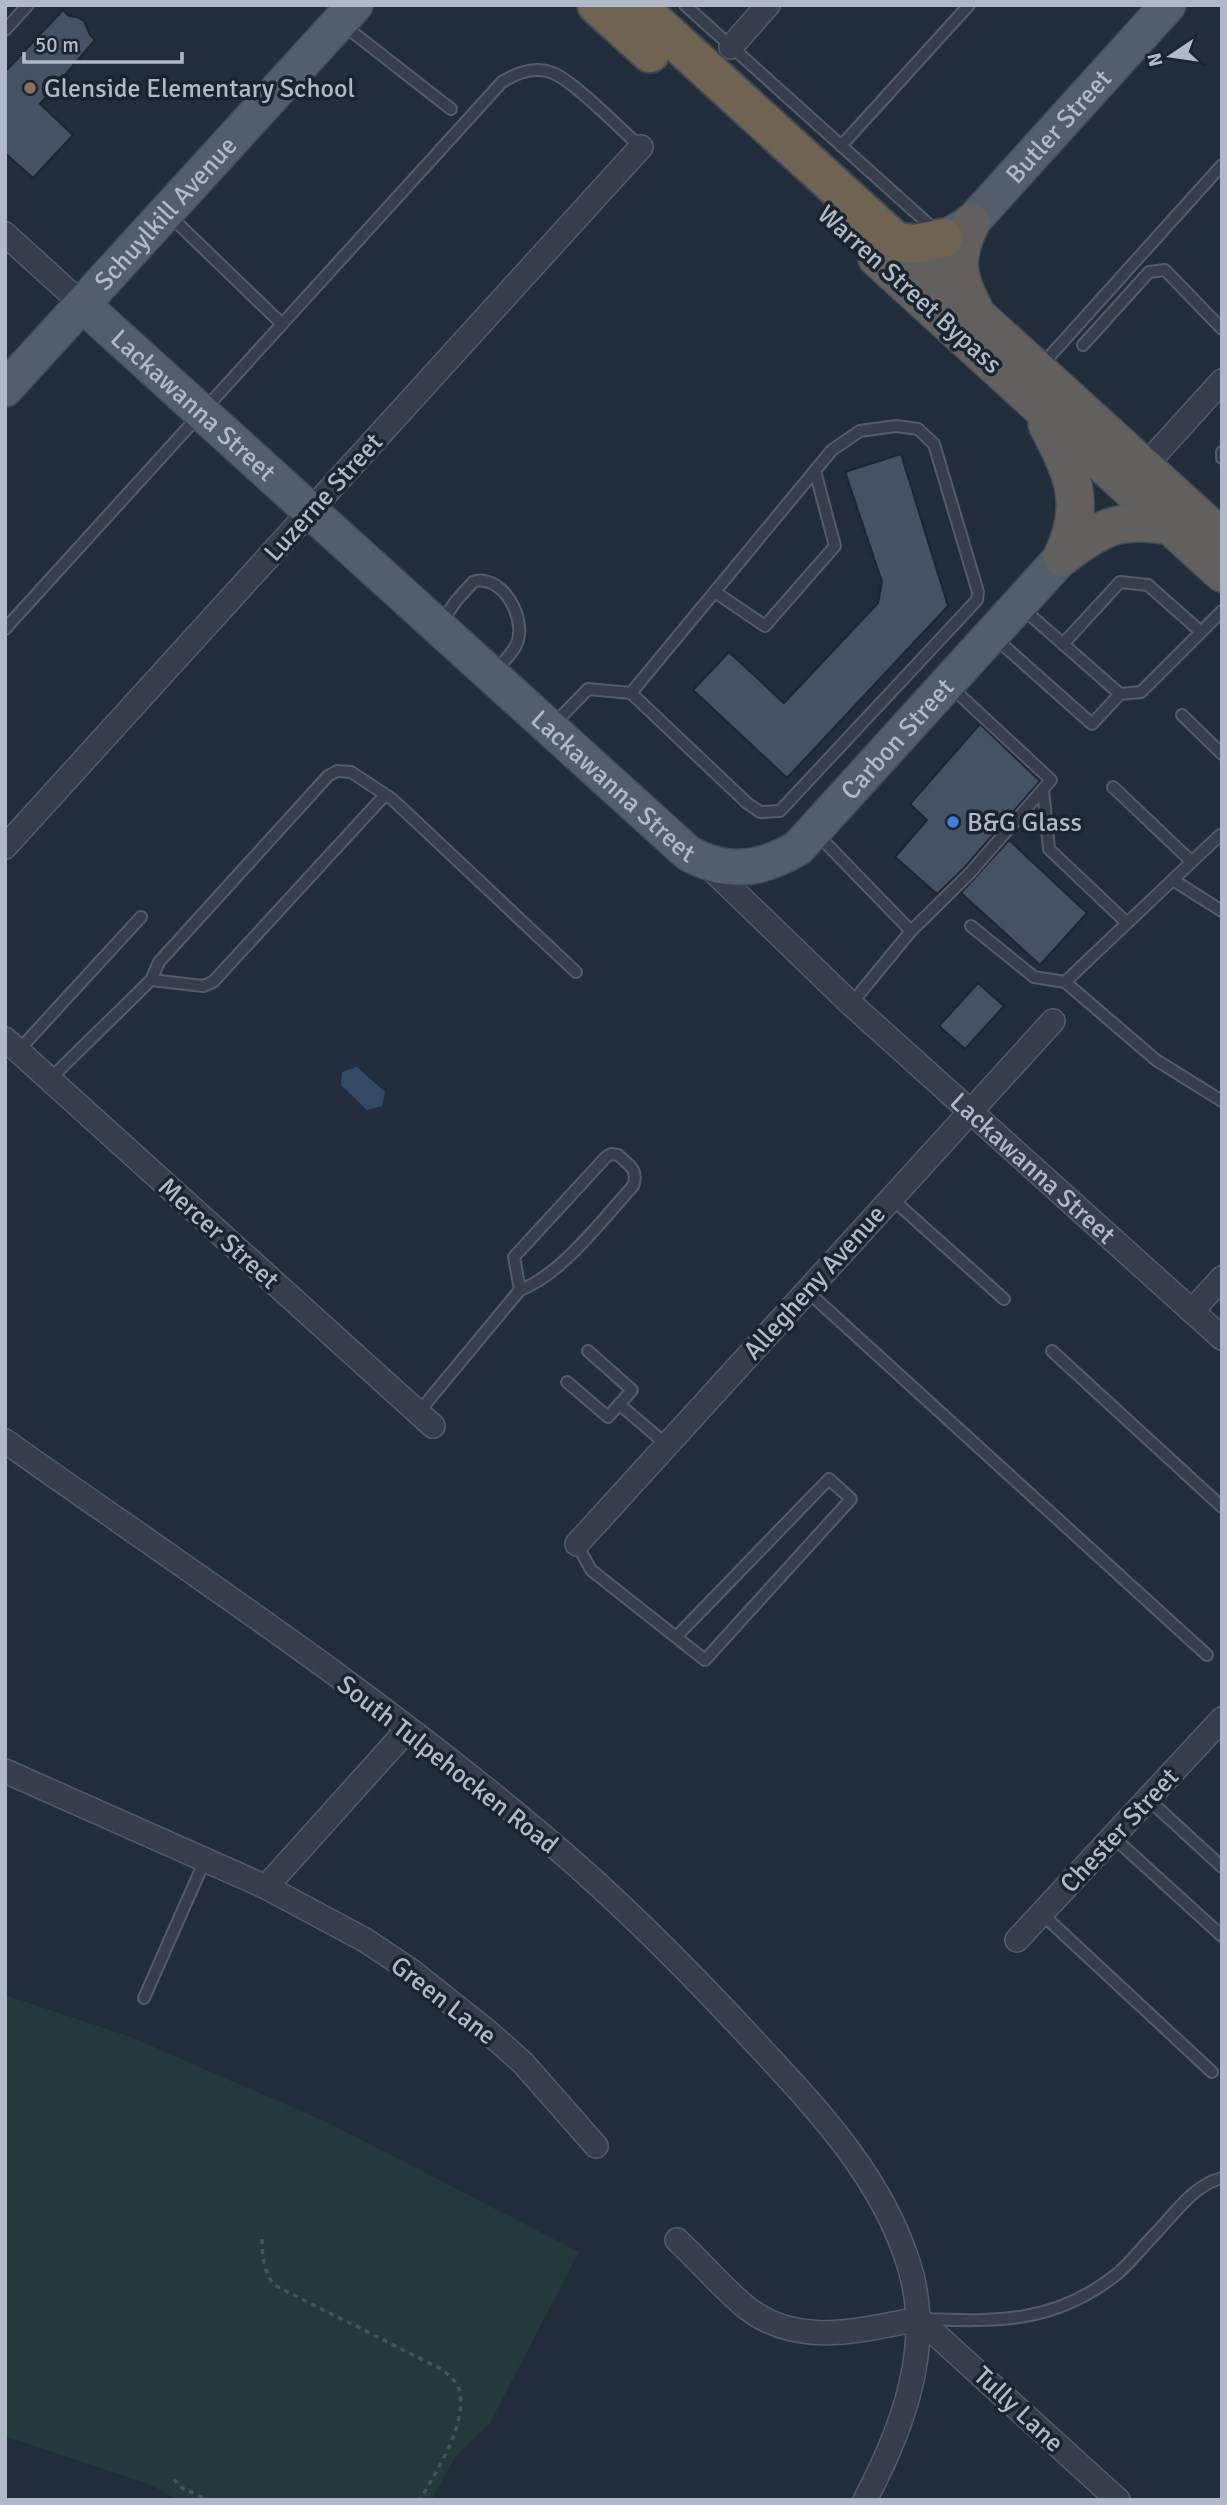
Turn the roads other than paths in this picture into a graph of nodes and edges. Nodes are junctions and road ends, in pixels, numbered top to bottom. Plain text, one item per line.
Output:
1 (28, 5) edge
2 (597, 5) edge
3 (636, 5) edge
4 (685, 5) edge
5 (768, 5) edge
6 (969, 5) edge
7 (1168, 5) edge
8 (348, 14) edge
9 (5, 30) edge
10 (731, 47) junction
11 (451, 109) dead end
12 (841, 146) junction
13 (641, 147) joint
14 (1222, 165) edge
15 (166, 212) junction
16 (957, 231) junction
17 (5, 234) edge
18 (887, 250) junction
19 (83, 305) junction
20 (977, 316) junction
21 (282, 324) junction
22 (1222, 329) edge
23 (1083, 345) dead end
24 (1222, 381) edge
25 (1037, 387) junction
26 (5, 389) edge
27 (202, 412) junction
28 (1222, 452) edge
29 (1222, 458) edge
30 (1144, 467) junction
31 (815, 471) junction
32 (311, 510) junction
33 (1170, 526) junction
34 (1222, 538) edge
35 (1062, 557) junction
36 (1222, 573) edge
37 (715, 592) junction
38 (1019, 606) junction
39 (1222, 611) edge
40 (439, 626) junction
41 (5, 629) edge
42 (1201, 632) junction
43 (992, 636) junction
44 (1063, 644) junction
45 (492, 675) junction
46 (948, 684) junction
47 (631, 693) junction
48 (1120, 694) junction
49 (1182, 715) dead end
50 (550, 727) junction
51 (1222, 754) edge
52 (1047, 785) junction
53 (1113, 788) dead end
54 (385, 795) junction
55 (815, 832) junction
56 (1221, 832) edge
57 (5, 847) edge
58 (1192, 862) junction
59 (705, 863) junction
60 (1173, 880) junction
61 (1222, 911) edge
62 (141, 917) dead end
63 (1127, 923) junction
64 (971, 926) dead end
65 (911, 931) junction
66 (576, 972) dead end
67 (151, 980) junction
68 (1065, 982) junction
69 (852, 1004) junction
70 (1053, 1021) dead end
71 (12, 1045) edge
72 (50, 1079) junction
73 (1222, 1101) edge
74 (972, 1111) junction
75 (891, 1198) junction
76 (1222, 1278) edge
77 (520, 1290) junction
78 (807, 1291) junction
79 (1004, 1298) dead end
80 (1192, 1311) junction
81 (1222, 1338) edge
82 (588, 1351) dead end
83 (1052, 1351) dead end
84 (567, 1381) dead end
85 (619, 1404) junction
86 (426, 1420) joint
87 (5, 1441) edge
88 (667, 1445) junction
89 (1222, 1507) edge
90 (577, 1544) joint
91 (676, 1637) junction
92 (1207, 1656) dead end
93 (1222, 1719) edge
94 (408, 1729) junction
95 (5, 1771) edge
96 (1147, 1799) junction
97 (1113, 1837) junction
98 (205, 1860) junction
99 (1222, 1867) edge
100 (266, 1887) junction
101 (1042, 1914) junction
102 (1222, 1936) edge
103 (1017, 1940) dead end
104 (144, 1998) dead end
105 (1212, 2072) dead end
106 (596, 2146) dead end
107 (1222, 2178) edge
108 (677, 2240) dead end
109 (919, 2319) junction
110 (866, 2500) edge
111 (1118, 2500) edge

1 - 9 lane
2 - 18 highway, Warren Street Bypass
3 - 18 highway, Warren Street Bypass
4 - 10 lane
5 - 10 street
6 - 12 lane
7 - 16 main road, Butler Street
8 - 11 lane
8 - 15 main road, Schuylkill Avenue
10 - 12 lane
12 - 16 lane
13 - 21 lane
13 - 32 street, Luzerne Street
14 - 25 lane
15 - 19 main road, Schuylkill Avenue
15 - 21 lane
16 - 18 highway
16 - 20 highway
17 - 19 street, Lackawanna Street
18 - 20 highway, Warren Street Bypass
18 - 25 highway, Warren Street Bypass
19 - 26 main road, Schuylkill Avenue
19 - 27 main road, Lackawanna Street
20 - 25 highway, Warren Street Bypass
21 - 27 lane
22 - 23 lane
24 - 30 street
25 - 30 highway, Warren Street Bypass
25 - 33 highway, Warren Street Bypass
25 - 35 highway
27 - 32 main road, Lackawanna Street
27 - 41 lane
28 - 29 lane
30 - 34 highway, Warren Street Bypass
31 - 37 lane
31 - 37 lane
31 - 47 lane
32 - 40 main road, Lackawanna Street
32 - 57 street, Luzerne Street
33 - 35 highway
33 - 36 highway, Warren Street Bypass
35 - 38 main road, Carbon Street
37 - 47 lane
38 - 43 main road, Carbon Street
38 - 44 lane
39 - 42 lane
40 - 45 main road, Lackawanna Street
40 - 45 lane
42 - 44 lane
42 - 48 lane
43 - 46 main road, Carbon Street
43 - 48 lane
44 - 48 lane
45 - 50 main road, Lackawanna Street
46 - 52 lane
46 - 55 main road, Carbon Street
47 - 50 lane
49 - 51 lane
50 - 59 main road, Lackawanna Street
52 - 63 lane
52 - 65 lane
53 - 58 lane
54 - 66 lane
54 - 67 lane
54 - 67 lane
55 - 59 main road, Carbon Street
55 - 65 lane
56 - 58 lane
58 - 60 lane
59 - 69 street, Lackawanna Street
60 - 61 lane
60 - 63 lane
62 - 71 lane
63 - 68 lane
64 - 68 lane
65 - 69 lane
67 - 72 lane
68 - 73 lane
69 - 74 street, Lackawanna Street
70 - 74 street, Allegheny Avenue
71 - 72 street, Mercer Street
72 - 86 street, Mercer Street
74 - 75 street, Allegheny Avenue
74 - 80 street, Lackawanna Street
75 - 78 street, Allegheny Avenue
75 - 79 lane
76 - 80 street
77 - 77 lane
77 - 86 lane
78 - 88 street, Allegheny Avenue
78 - 92 lane
80 - 81 street, Lackawanna Street
82 - 85 lane
83 - 89 lane
84 - 85 lane
85 - 88 lane
87 - 94 street, South Tulpehocken Road
88 - 90 street, Allegheny Avenue
90 - 91 lane
91 - 91 lane
93 - 96 street, Chester Street
94 - 100 street
94 - 109 street, South Tulpehocken Road
95 - 98 street, Green Lane
96 - 97 street, Chester Street
96 - 99 lane
97 - 101 street, Chester Street
97 - 102 lane
98 - 100 street, Green Lane
98 - 104 lane
100 - 106 street, Green Lane
101 - 103 street, Chester Street
101 - 105 lane
107 - 109 lane
108 - 109 street
109 - 110 street, South Tulpehocken Road
109 - 111 street, Tully Lane

